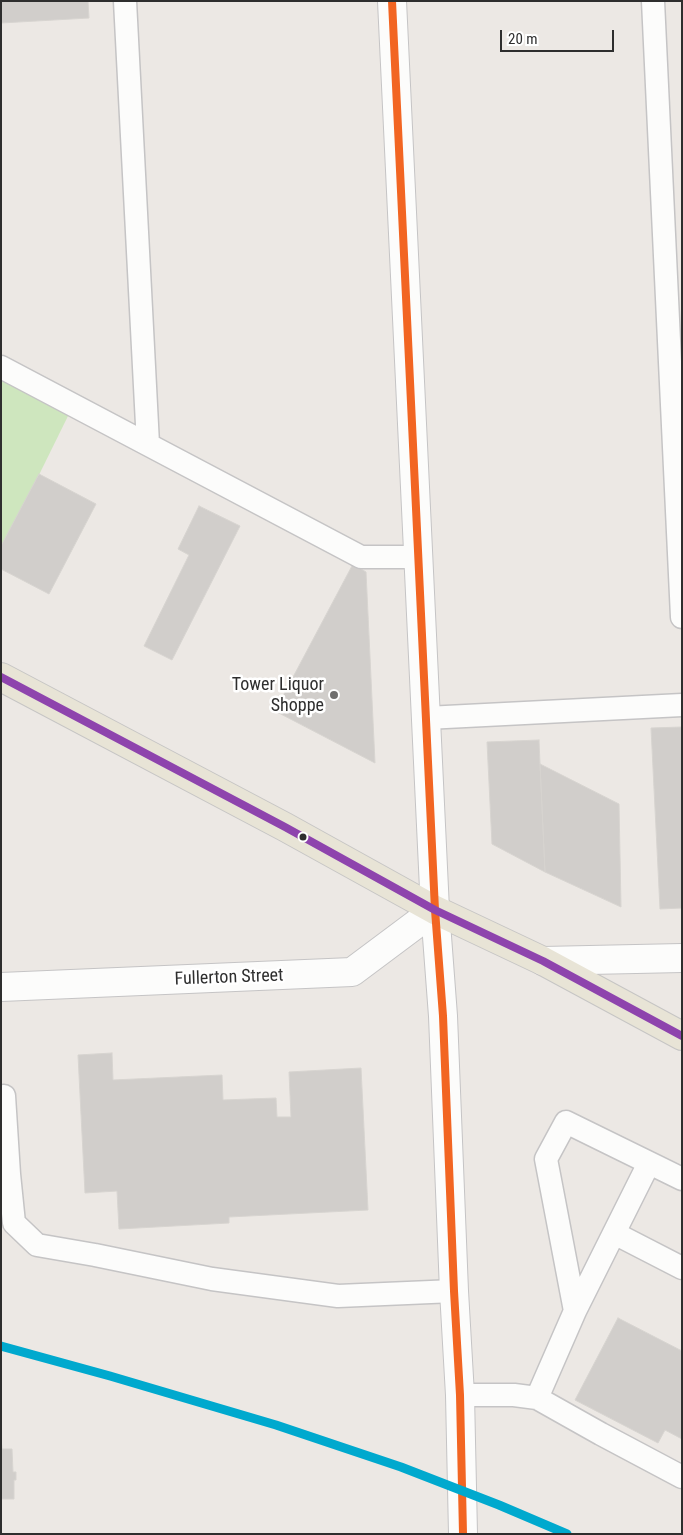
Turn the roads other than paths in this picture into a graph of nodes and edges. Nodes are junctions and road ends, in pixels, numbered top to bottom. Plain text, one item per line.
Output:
1 (125, 1) edge
2 (392, 1) edge
3 (653, 1) edge
4 (1, 367) edge
5 (148, 444) junction
6 (419, 557) junction
7 (682, 617) edge
8 (1, 677) edge
9 (682, 705) edge
10 (426, 718) junction
11 (435, 910) junction
12 (682, 958) edge
13 (543, 961) junction
14 (1, 987) edge
15 (682, 1036) edge
16 (4, 1096) dead end
17 (649, 1163) junction
18 (5, 1174) edge
19 (682, 1179) edge
20 (614, 1233) junction
21 (682, 1268) edge
22 (454, 1291) junction
23 (575, 1311) junction
24 (460, 1396) junction
25 (537, 1398) junction
26 (682, 1478) edge
27 (463, 1534) edge

1 - 5 lane
2 - 6 street
3 - 7 lane
4 - 5 lane
5 - 6 lane
6 - 10 street
8 - 11 main road
9 - 10 lane
10 - 11 street
11 - 13 main road
11 - 14 street, Fullerton Street
11 - 22 street
12 - 13 street
13 - 15 main road
16 - 18 lane
17 - 19 lane
17 - 20 lane
17 - 23 lane
18 - 22 lane
20 - 21 lane
20 - 23 lane
22 - 24 street
23 - 25 lane
24 - 25 lane
24 - 27 street
25 - 26 lane

